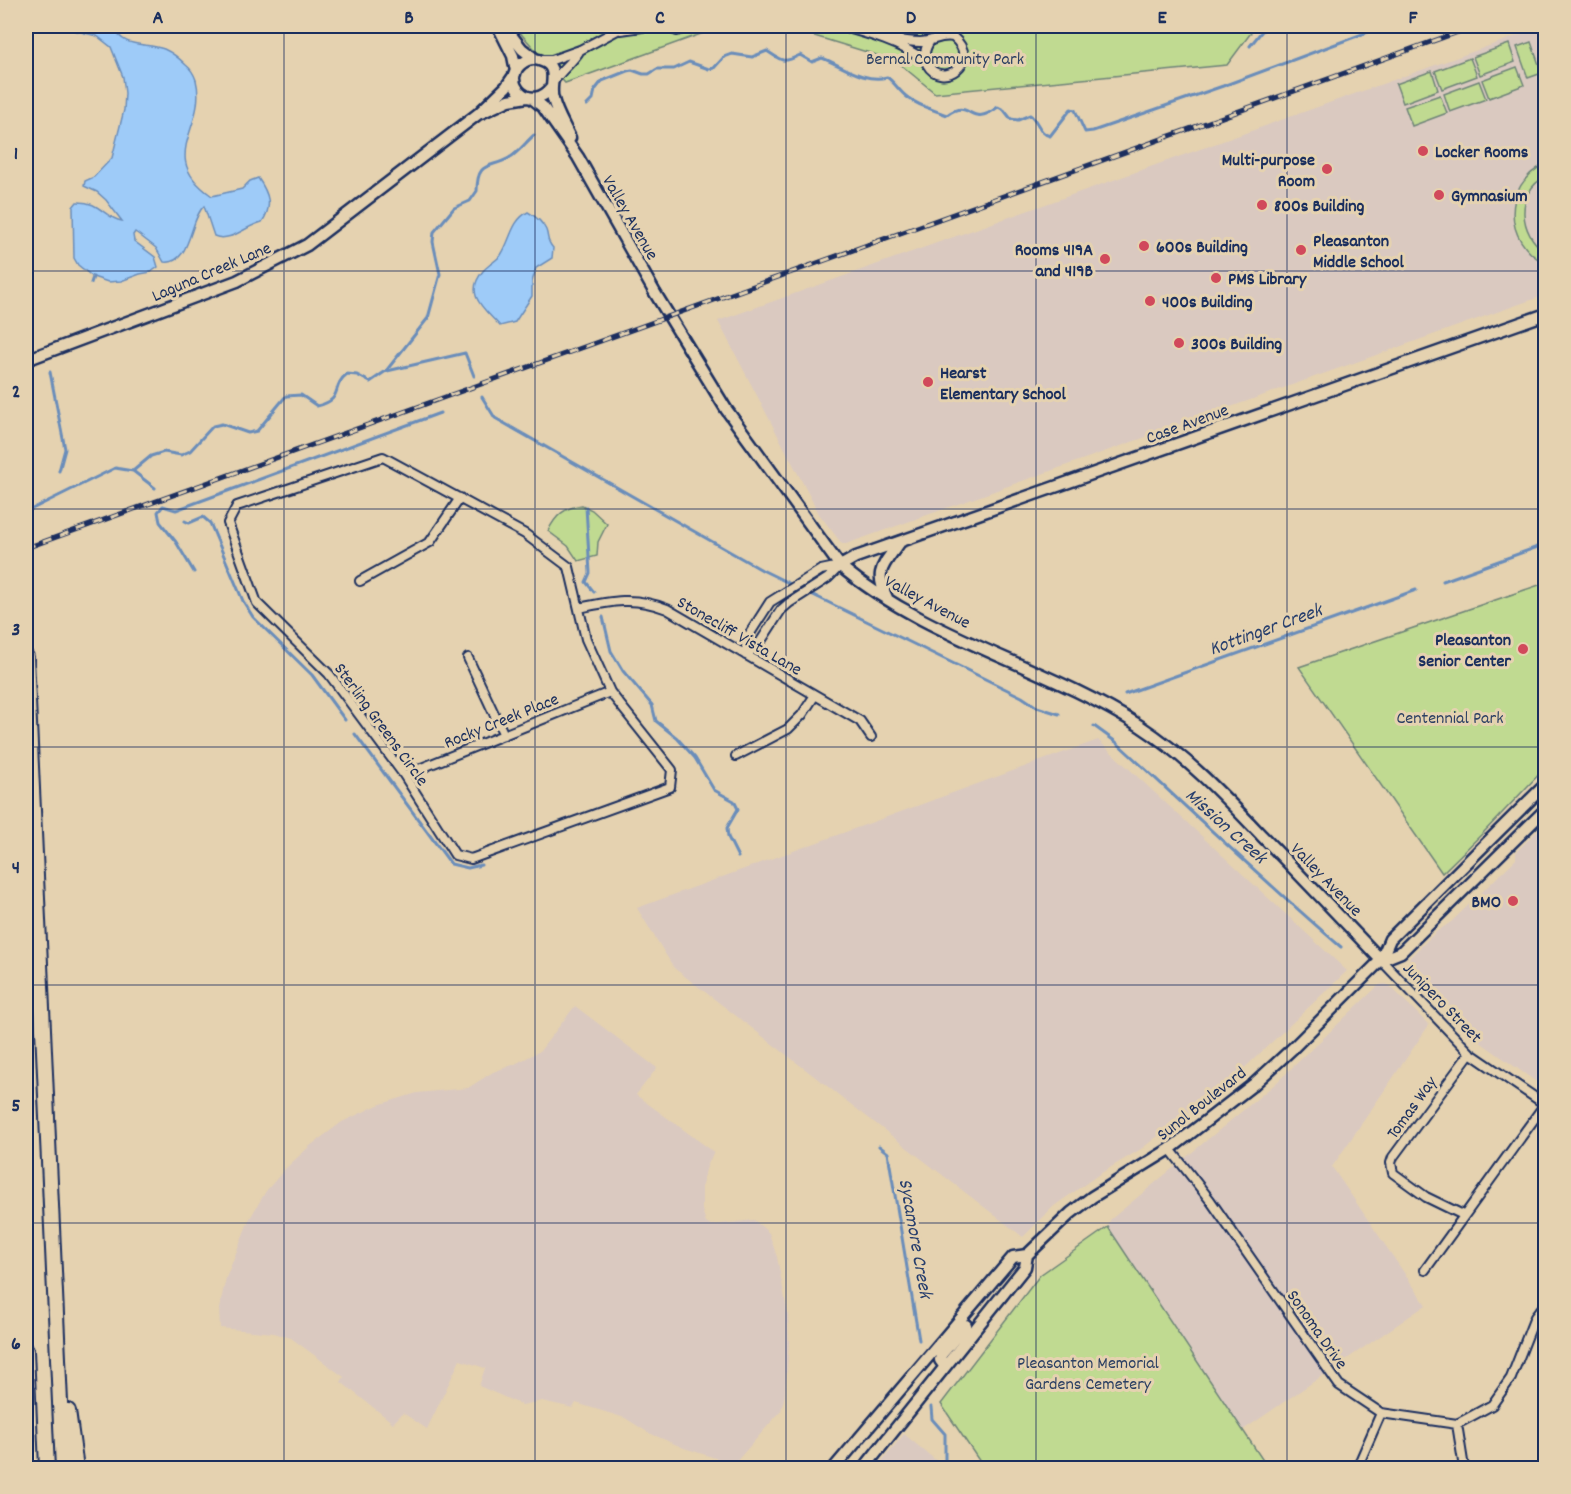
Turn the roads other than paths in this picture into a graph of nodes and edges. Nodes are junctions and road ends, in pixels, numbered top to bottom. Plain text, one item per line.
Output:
1 (498, 26) edge
2 (504, 26) edge
3 (625, 26) edge
4 (665, 26) edge
5 (690, 26) edge
6 (840, 26) edge
7 (617, 31) junction
8 (872, 35) junction
9 (930, 41) junction
10 (580, 50) junction
11 (538, 60) junction
12 (926, 61) junction
13 (515, 73) junction
14 (553, 84) junction
15 (530, 98) junction
16 (478, 114) junction
17 (578, 157) junction
18 (1545, 314) edge
19 (26, 360) edge
20 (460, 498) junction
21 (900, 542) junction
22 (840, 566) junction
23 (360, 581) dead end
24 (890, 603) junction
25 (579, 608) junction
26 (746, 655) junction
27 (26, 657) edge
28 (468, 658) dead end
29 (610, 692) junction
30 (815, 694) junction
31 (504, 735) junction
32 (871, 737) dead end
33 (736, 756) dead end
34 (404, 776) junction
35 (1545, 784) edge
36 (1545, 809) edge
37 (1381, 960) junction
38 (1470, 1053) junction
39 (1545, 1104) edge
40 (1170, 1149) junction
41 (1463, 1215) junction
42 (1027, 1255) junction
43 (1425, 1270) dead end
44 (981, 1296) junction
45 (1545, 1303) edge
46 (56, 1314) junction
47 (26, 1351) edge
48 (945, 1367) junction
49 (26, 1403) edge
50 (1381, 1413) junction
51 (1457, 1424) junction
52 (31, 1468) edge
53 (63, 1468) edge
54 (76, 1468) edge
55 (834, 1468) edge
56 (864, 1468) edge
57 (1358, 1468) edge
58 (1464, 1468) edge

1 - 13 street
2 - 11 street
3 - 7 street
4 - 5 street
4 - 7 street
6 - 8 street
7 - 10 street
8 - 9 street
8 - 12 street
9 - 12 street
9 - 12 street
10 - 11 street
10 - 14 street
11 - 13 street
11 - 14 street
13 - 15 street
13 - 16 street, Laguna Creek Lane
14 - 15 street
14 - 17 street, Valley Avenue
15 - 16 street, Laguna Creek Lane
15 - 17 street, Valley Avenue
16 - 19 street, Laguna Creek Lane
17 - 22 street, Valley Avenue
18 - 21 street, Case Avenue
20 - 23 street
20 - 25 street, Sterling Greens Circle
20 - 34 street, Sterling Greens Circle
21 - 22 street, Case Avenue
21 - 24 street
22 - 24 street, Valley Avenue
22 - 26 street, Case Avenue
22 - 26 street, Case Avenue
24 - 37 street, Valley Avenue
25 - 26 street, Stonecliff Vista Lane
25 - 29 street, Sterling Greens Circle
26 - 30 street, Stonecliff Vista Lane
27 - 46 highway
28 - 31 street
29 - 31 street, Rocky Creek Place
29 - 34 street, Sterling Greens Circle
30 - 32 street, Stonecliff Vista Lane
30 - 33 street
31 - 34 street, Rocky Creek Place
35 - 37 street, Sunol Boulevard
36 - 37 street, Sunol Boulevard
37 - 38 street, Junipero Street
37 - 40 street, Sunol Boulevard
38 - 39 street, Junipero Street
38 - 41 street, Tomas Way
39 - 41 street
40 - 42 street, Sunol Boulevard
40 - 50 street, Sonoma Drive
41 - 43 street
42 - 44 street, Sunol Boulevard
42 - 48 street, Sunol Boulevard
44 - 48 street
44 - 55 street, Sunol Boulevard
45 - 51 street
46 - 53 highway
46 - 54 highway
47 - 49 highway
48 - 56 street, Sunol Boulevard
49 - 52 highway
50 - 51 street, Sonoma Drive
50 - 57 street
51 - 58 street

